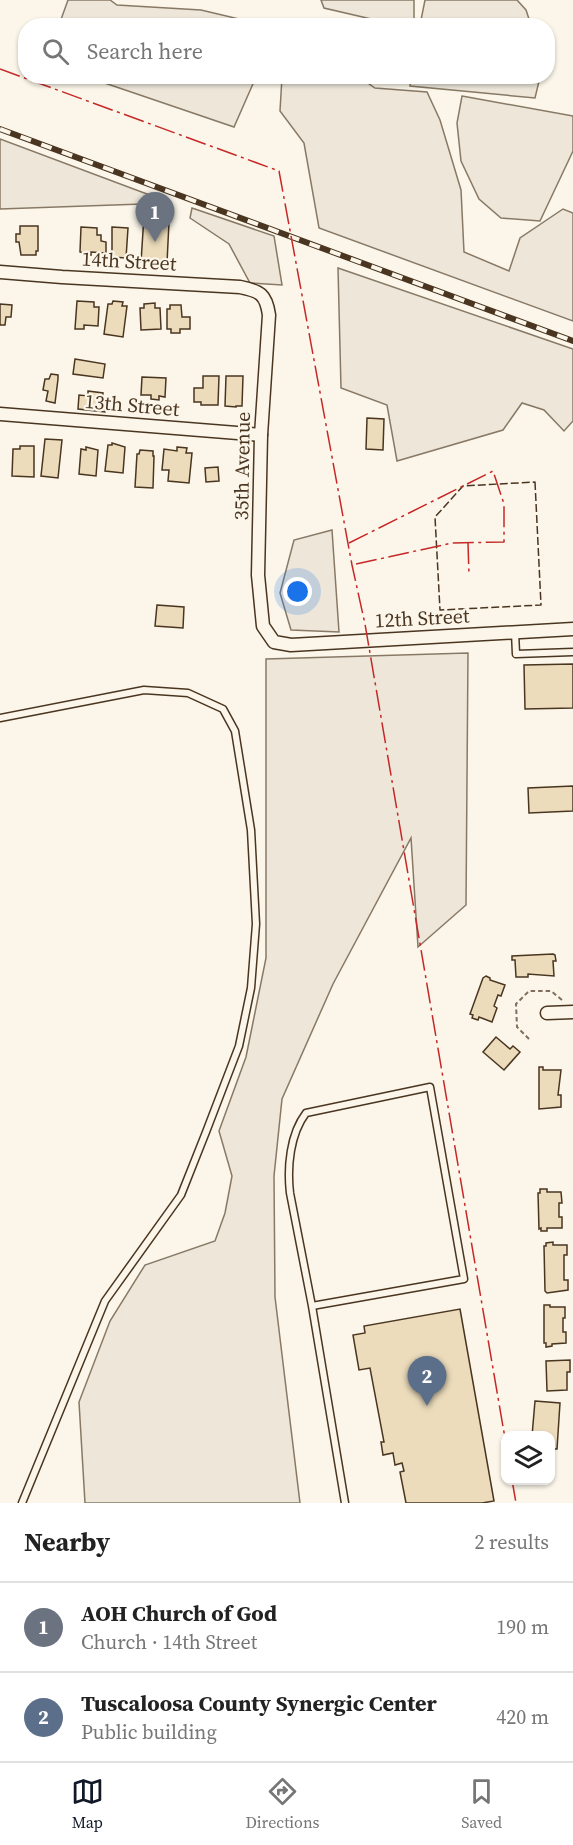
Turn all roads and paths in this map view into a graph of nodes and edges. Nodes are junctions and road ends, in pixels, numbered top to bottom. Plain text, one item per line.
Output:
1 (0, 272) edge
2 (257, 291) joint
3 (0, 414) edge
4 (261, 435) junction
5 (573, 629) edge
6 (515, 632) junction
7 (274, 642) joint
8 (573, 652) edge
9 (0, 718) edge
10 (564, 1002) dead end
11 (573, 1012) edge
12 (547, 1013) dead end
13 (529, 1039) dead end
14 (312, 1306) junction
15 (22, 1503) edge
16 (345, 1503) edge

1 - 2 street, 14th Street
2 - 4 street, 35th Avenue
3 - 4 street, 13th Street
4 - 7 street, 35th Avenue
5 - 6 street, 12th Street
6 - 7 street, 12th Street
6 - 8 lane
9 - 15 lane
10 - 13 path
11 - 12 street
14 - 14 lane
14 - 16 lane

